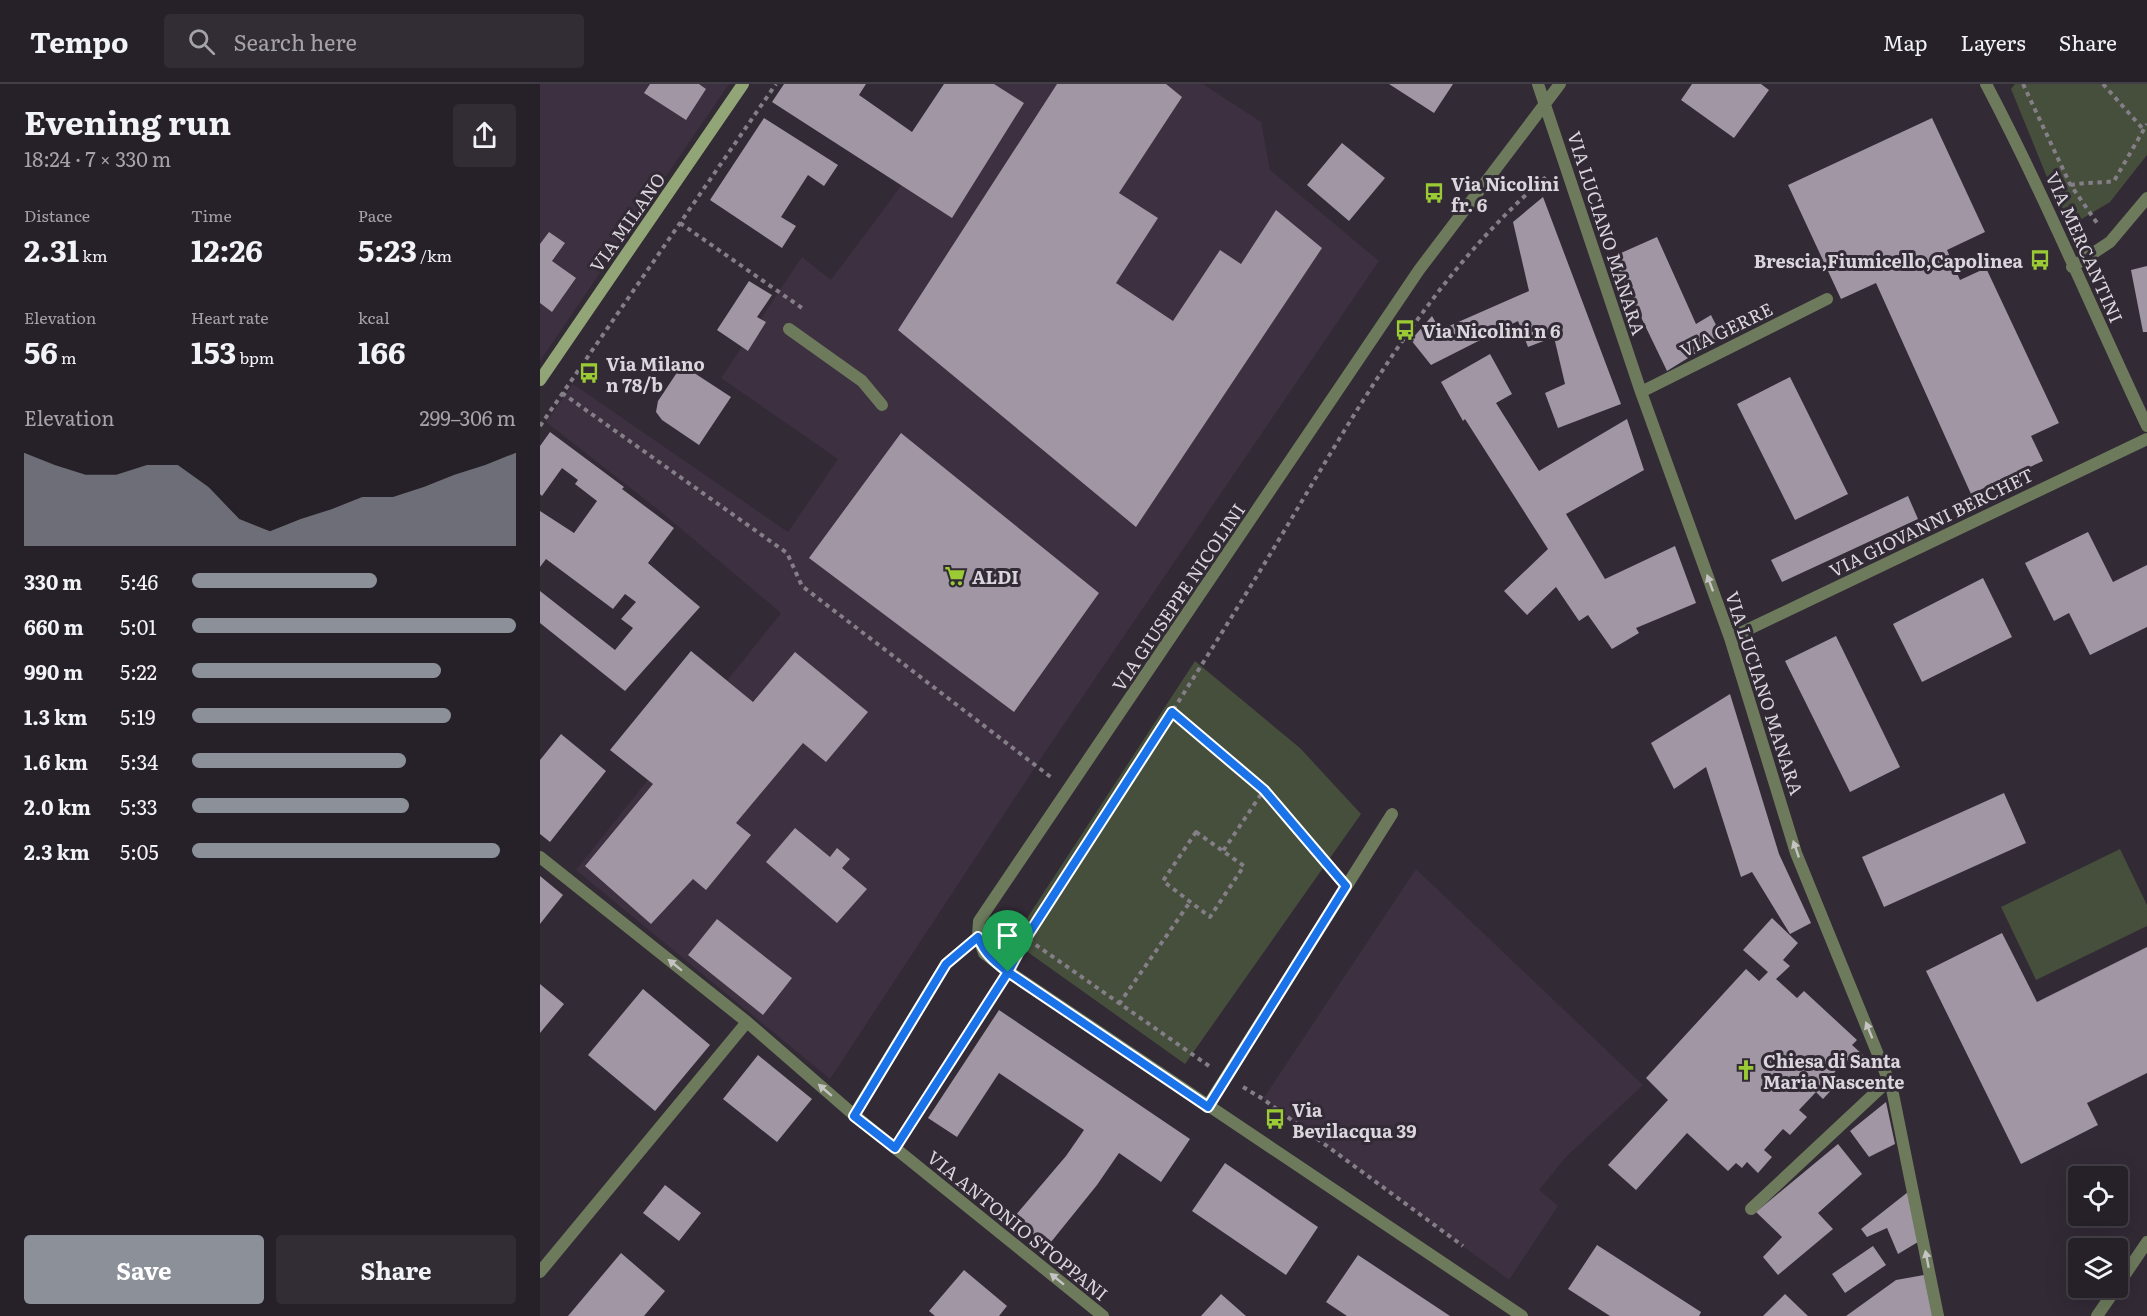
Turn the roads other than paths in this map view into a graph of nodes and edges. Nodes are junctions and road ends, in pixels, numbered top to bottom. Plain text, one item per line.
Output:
1 (743, 84) edge
2 (1538, 84) edge
3 (1560, 84) edge
4 (1986, 84) edge
5 (1545, 103) junction
6 (2147, 198) edge
7 (2072, 267) junction
8 (1827, 299) dead end
9 (789, 329) road end
10 (540, 380) edge
11 (1641, 392) junction
12 (882, 405) dead end
13 (2147, 426) edge
14 (2147, 439) edge
15 (1730, 638) junction
16 (1392, 814) dead end
17 (540, 857) edge
18 (978, 937) junction
19 (747, 1022) junction
20 (1889, 1080) junction
21 (1208, 1107) junction
22 (854, 1116) junction
23 (1751, 1209) dead end
24 (2147, 1242) edge
25 (2128, 1270) edge
26 (540, 1272) edge
27 (2109, 1298) edge
28 (1099, 1314) edge
29 (1522, 1316) edge
30 (1938, 1316) edge
31 (2097, 1316) edge

1 - 10 main road, VIA MILANO
2 - 5 street, VIA LUCIANO MANARA
3 - 5 street, VIA GIUSEPPE NICOLINI
4 - 7 street, VIA MERCANTINI
5 - 11 street, VIA LUCIANO MANARA
5 - 18 street, VIA GIUSEPPE NICOLINI
6 - 7 street
7 - 13 street, VIA MERCANTINI
8 - 11 street, VIA GERRE
9 - 12 street
15 -> 11 street, VIA LUCIANO MANARA
14 - 15 street, VIA GIOVANNI BERCHET
20 -> 15 street, VIA LUCIANO MANARA
16 - 21 street
19 -> 17 street, VIA ANTONIO STOPPANI
18 - 21 street
18 - 22 street
22 -> 19 street, VIA ANTONIO STOPPANI
19 - 26 street
20 - 23 street
30 -> 20 street, VIA LUCIANO MANARA
21 - 29 street
28 -> 22 street, VIA ANTONIO STOPPANI
24 - 25 street
27 - 31 street

